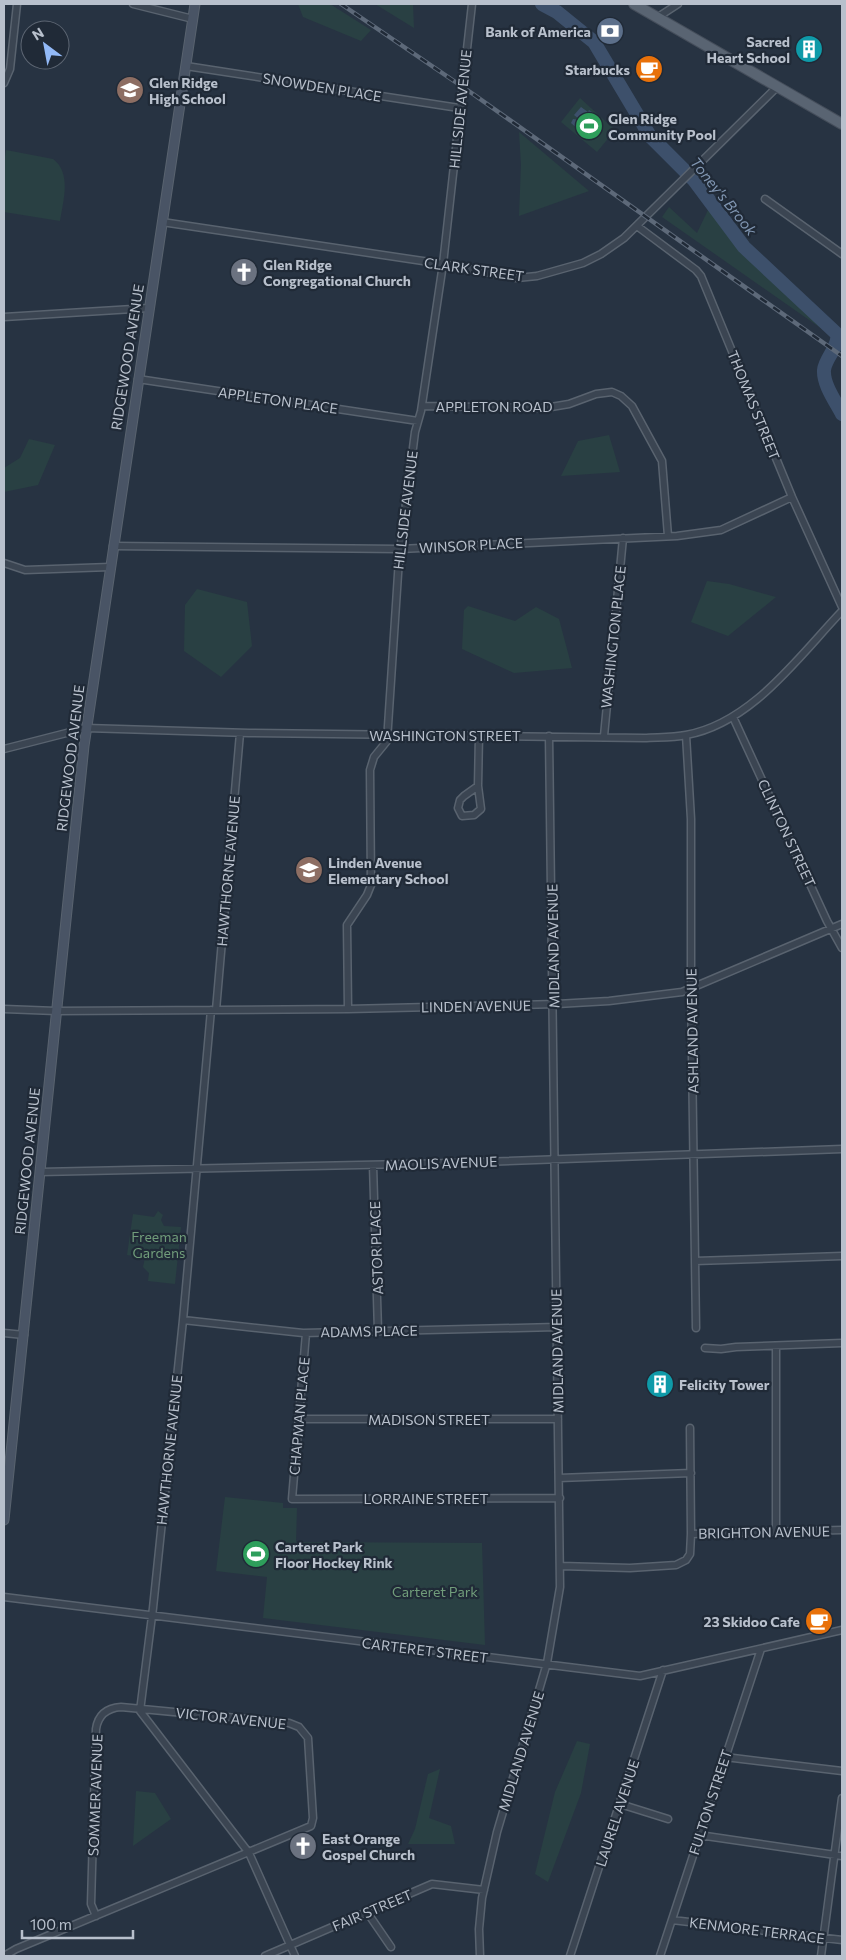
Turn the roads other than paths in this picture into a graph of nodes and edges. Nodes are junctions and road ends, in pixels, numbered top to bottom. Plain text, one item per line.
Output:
1 (17, 4) edge
2 (133, 4) edge
3 (195, 4) edge
4 (472, 4) edge
5 (634, 4) edge
6 (678, 4) edge
7 (658, 18) junction
8 (193, 19) junction
9 (186, 66) junction
10 (4, 83) edge
11 (777, 87) junction
12 (459, 108) junction
13 (842, 124) edge
14 (764, 199) dead end
15 (162, 222) junction
16 (637, 226) junction
17 (842, 254) edge
18 (443, 264) junction
19 (149, 308) junction
20 (4, 317) edge
21 (138, 379) junction
22 (422, 406) junction
23 (418, 421) junction
24 (792, 496) junction
25 (668, 536) junction
26 (623, 538) junction
27 (113, 546) junction
28 (400, 549) junction
29 (4, 563) edge
30 (110, 567) junction
31 (842, 608) edge
32 (842, 611) edge
33 (733, 717) junction
34 (86, 728) junction
35 (240, 733) junction
36 (387, 734) junction
37 (479, 735) junction
38 (686, 735) junction
39 (549, 736) junction
40 (604, 736) junction
41 (4, 750) edge
42 (478, 786) junction
43 (842, 924) edge
44 (832, 929) junction
45 (842, 948) edge
46 (691, 988) junction
47 (554, 1004) junction
48 (348, 1008) junction
49 (4, 1009) edge
50 (213, 1010) junction
51 (56, 1011) junction
52 (842, 1149) edge
53 (693, 1154) junction
54 (554, 1159) junction
55 (373, 1165) junction
56 (196, 1169) junction
57 (40, 1172) junction
58 (842, 1256) edge
59 (695, 1261) junction
60 (183, 1320) junction
61 (557, 1327) junction
62 (696, 1328) dead end
63 (378, 1331) junction
64 (4, 1333) edge
65 (306, 1333) junction
66 (24, 1335) junction
67 (842, 1343) edge
68 (776, 1346) junction
69 (705, 1348) dead end
70 (558, 1418) junction
71 (299, 1419) junction
72 (690, 1428) dead end
73 (691, 1473) junction
74 (559, 1478) junction
75 (560, 1498) junction
76 (292, 1499) joint
77 (4, 1520) edge
78 (842, 1530) edge
79 (776, 1532) junction
80 (691, 1534) junction
81 (561, 1566) junction
82 (4, 1597) edge
83 (152, 1616) junction
84 (842, 1630) edge
85 (761, 1648) junction
86 (547, 1664) junction
87 (663, 1670) junction
88 (141, 1709) junction
89 (725, 1757) junction
90 (842, 1771) edge
91 (842, 1798) edge
92 (620, 1804) junction
93 (668, 1819) dead end
94 (699, 1836) junction
95 (249, 1853) junction
96 (835, 1856) junction
97 (842, 1856) edge
98 (484, 1890) junction
99 (367, 1912) junction
100 (96, 1916) junction
101 (672, 1920) junction
102 (824, 1938) junction
103 (842, 1940) edge
104 (291, 1945) junction
105 (391, 1947) dead end
106 (4, 1948) edge
107 (16, 1949) junction
108 (4, 1956) edge
109 (265, 1956) edge
110 (295, 1956) edge
111 (480, 1956) edge
112 (570, 1956) edge
113 (660, 1956) edge
114 (821, 1956) edge

1 - 10 street
2 - 8 street
3 - 8 street, RIDGEWOOD AVENUE
4 - 12 street, HILLSIDE AVENUE
5 - 7 main road
6 - 7 street
7 - 11 main road
8 - 9 street, RIDGEWOOD AVENUE
9 - 12 street, SNOWDEN PLACE
9 - 15 street, RIDGEWOOD AVENUE
11 - 13 main road
11 - 16 street, CLARK STREET
12 - 18 street, HILLSIDE AVENUE
14 - 17 street
15 - 18 street, CLARK STREET
15 - 19 street, RIDGEWOOD AVENUE
16 - 18 street, CLARK STREET
16 - 24 street, THOMAS STREET
18 - 22 street, HILLSIDE AVENUE
19 - 20 street
19 - 21 street, RIDGEWOOD AVENUE
21 - 23 street, APPLETON PLACE
21 - 27 street, RIDGEWOOD AVENUE
22 - 23 street, HILLSIDE AVENUE
22 - 25 street, APPLETON ROAD
23 - 28 street, HILLSIDE AVENUE
24 - 25 street, WINSOR PLACE
24 - 31 street, THOMAS STREET
25 - 26 street, WINSOR PLACE
26 - 28 street, WINSOR PLACE
26 - 40 street, WASHINGTON PLACE
27 - 28 street, WINSOR PLACE
27 - 30 street, RIDGEWOOD AVENUE
28 - 36 street, HILLSIDE AVENUE
29 - 30 street
30 - 34 street, RIDGEWOOD AVENUE
32 - 33 street, WASHINGTON STREET
33 - 38 street, WASHINGTON STREET
33 - 44 street, CLINTON STREET
34 - 35 street, WASHINGTON STREET
34 - 41 street, WASHINGTON STREET
34 - 51 street, RIDGEWOOD AVENUE
35 - 36 street, WASHINGTON STREET
35 - 50 street, HAWTHORNE AVENUE
36 - 37 street, WASHINGTON STREET
36 - 48 street, HILLSIDE AVENUE
37 - 39 street, WASHINGTON STREET
37 - 42 street
38 - 40 street, WASHINGTON STREET
38 - 46 street, ASHLAND AVENUE
39 - 40 street, WASHINGTON STREET
39 - 47 street, MIDLAND AVENUE
42 - 42 street
43 - 44 street, LINDEN AVENUE
44 - 45 street, CLINTON STREET
44 - 46 street, LINDEN AVENUE
46 - 47 street, LINDEN AVENUE
46 - 53 street, ASHLAND AVENUE
47 - 48 street, LINDEN AVENUE
47 - 54 street, MIDLAND AVENUE
48 - 50 street, LINDEN AVENUE
49 - 51 street, LINDEN AVENUE
50 - 51 street, LINDEN AVENUE
50 - 56 street, HAWTHORNE AVENUE
51 - 57 street, RIDGEWOOD AVENUE
52 - 53 street, MAOLIS AVENUE
53 - 54 street, MAOLIS AVENUE
53 - 59 street, ASHLAND AVENUE
54 - 55 street, MAOLIS AVENUE
54 - 61 street, MIDLAND AVENUE
55 - 56 street, MAOLIS AVENUE
55 - 63 street, ASTOR PLACE
56 - 57 street, MAOLIS AVENUE
56 - 60 street, HAWTHORNE AVENUE
57 - 66 street, RIDGEWOOD AVENUE
58 - 59 street
59 - 62 street, ASHLAND AVENUE
60 - 65 street, ADAMS PLACE
60 - 83 street, HAWTHORNE AVENUE
61 - 63 street, ADAMS PLACE
61 - 70 street, MIDLAND AVENUE
63 - 65 street, ADAMS PLACE
64 - 66 street
65 - 71 street, CHAPMAN PLACE
66 - 77 street, RIDGEWOOD AVENUE
67 - 68 street
68 - 69 street
68 - 79 street
70 - 71 street, MADISON STREET
70 - 74 street, MIDLAND AVENUE
71 - 76 street, CHAPMAN PLACE
72 - 73 street
73 - 74 street
73 - 80 street
74 - 75 street, MIDLAND AVENUE
75 - 76 street, LORRAINE STREET
75 - 81 street, MIDLAND AVENUE
78 - 79 street, BRIGHTON AVENUE
79 - 80 street, BRIGHTON AVENUE
80 - 81 street, BRIGHTON AVENUE
81 - 86 street, MIDLAND AVENUE
82 - 83 street, CARTERET STREET
83 - 86 street, CARTERET STREET
83 - 88 street, HAWTHORNE AVENUE
84 - 85 street, CARTERET STREET
85 - 87 street, CARTERET STREET
85 - 89 street, FULTON STREET
86 - 87 street, CARTERET STREET
86 - 98 street, MIDLAND AVENUE
87 - 92 street, LAUREL AVENUE
88 - 95 street
88 - 95 street, VICTOR AVENUE
88 - 100 street, SOMMER AVENUE
89 - 90 street
89 - 94 street, FULTON STREET
91 - 96 street
92 - 93 street
92 - 112 street, LAUREL AVENUE
94 - 96 street
94 - 101 street, FULTON STREET
95 - 100 street
95 - 104 street
96 - 97 street
96 - 102 street
98 - 99 street, FAIR STREET
98 - 111 street, MIDLAND AVENUE
99 - 104 street, FAIR STREET
99 - 105 street
100 - 107 street
101 - 102 street, KENMORE TERRACE
101 - 113 street, FULTON STREET
102 - 103 street, KENMORE TERRACE
102 - 114 street
104 - 109 street, FAIR STREET
104 - 110 street
106 - 107 street
107 - 108 street

